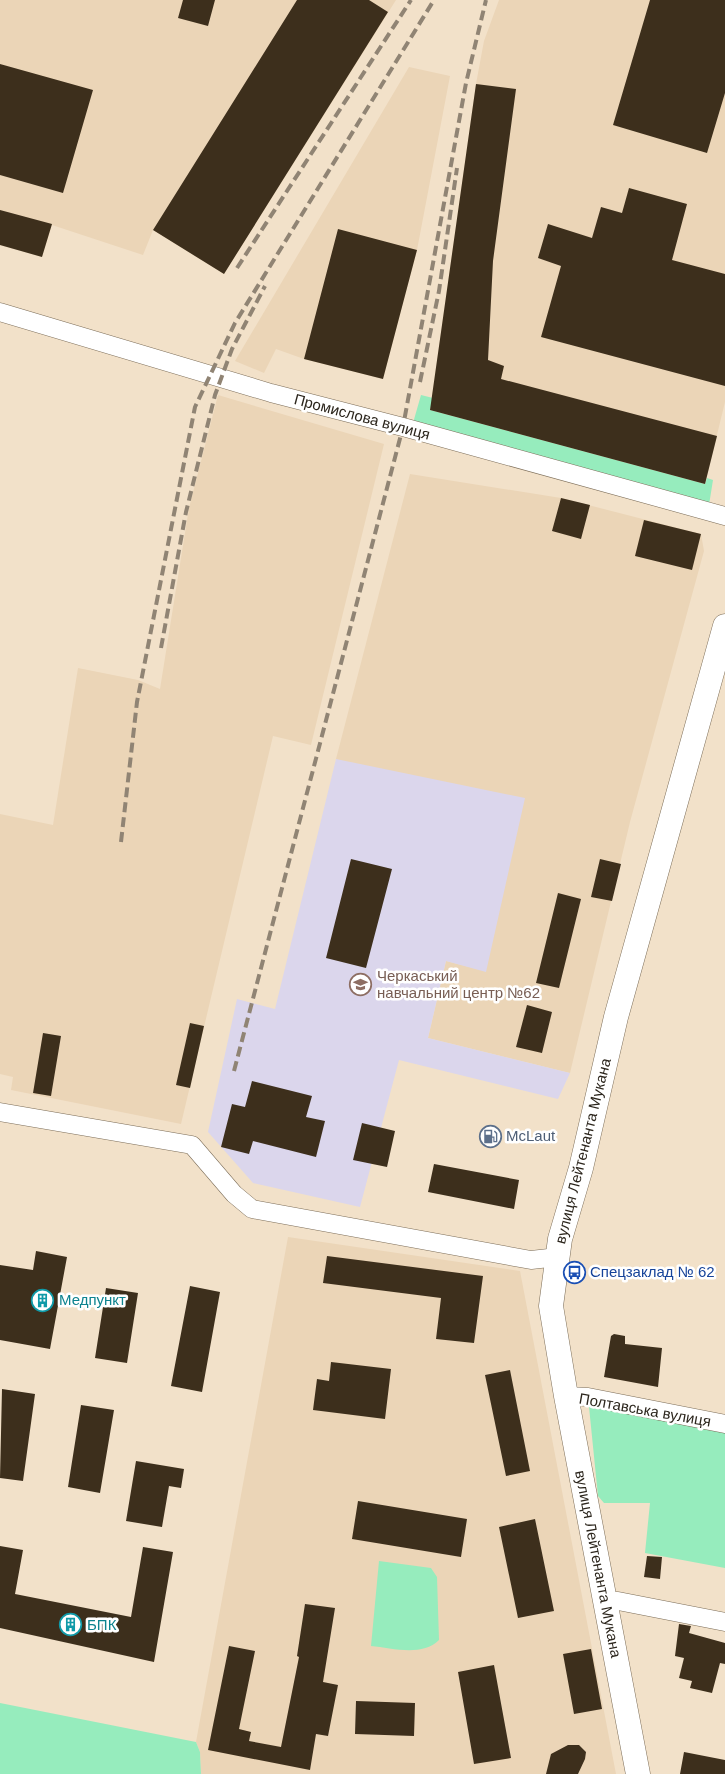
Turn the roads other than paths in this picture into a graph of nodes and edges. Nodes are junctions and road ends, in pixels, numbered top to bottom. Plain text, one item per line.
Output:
1 (0, 312) edge
2 (725, 516) edge
3 (725, 626) edge
4 (0, 1112) edge
5 (558, 1257) junction
6 (566, 1396) junction
7 (725, 1424) edge
8 (605, 1601) junction
9 (725, 1622) edge
10 (638, 1774) edge

1 - 2 street, Промислова вулиця
3 - 5 main road, вулиця Лейтенанта Мукана
4 - 5 street
5 - 6 main road, вулиця Лейтенанта Мукана
6 - 7 street, Полтавська вулиця
6 - 8 main road, вулиця Лейтенанта Мукана
8 - 9 street
8 - 10 main road, вулиця Лейтенанта Мукана

